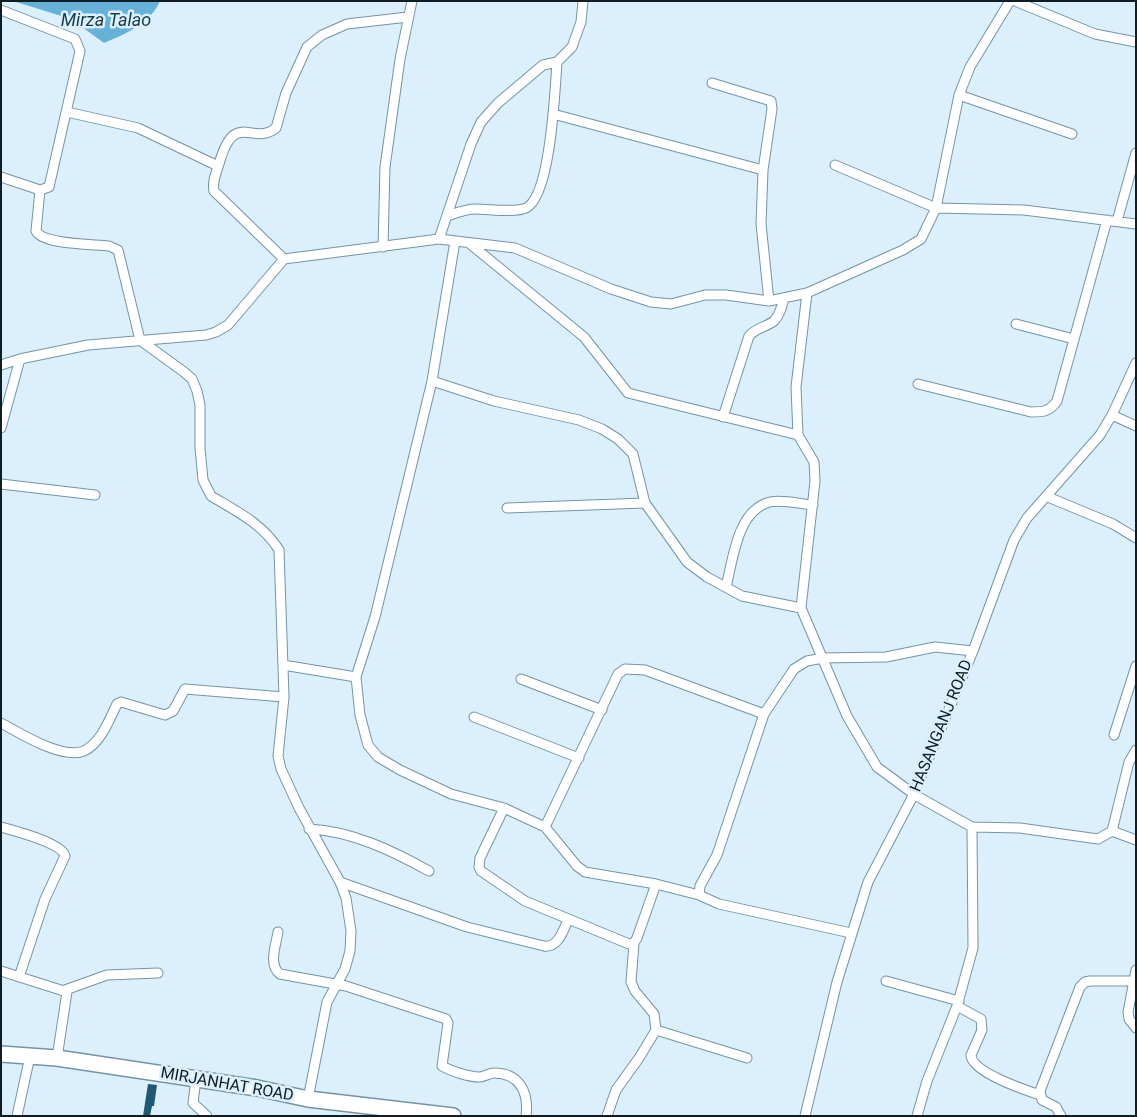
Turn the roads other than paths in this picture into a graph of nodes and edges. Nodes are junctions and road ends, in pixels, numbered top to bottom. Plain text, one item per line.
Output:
1 (412, 1) edge
2 (584, 1) edge
3 (1010, 1) edge
4 (1014, 1) edge
5 (1, 10) edge
6 (408, 17) junction
7 (1136, 42) edge
8 (557, 62) junction
9 (712, 83) dead end
10 (959, 95) junction
11 (67, 112) junction
12 (553, 114) junction
13 (1072, 134) dead end
14 (1136, 153) edge
15 (835, 165) dead end
16 (218, 166) junction
17 (763, 170) junction
18 (1, 177) edge
19 (40, 190) junction
20 (936, 208) junction
21 (446, 216) junction
22 (1107, 220) junction
23 (1117, 222) junction
24 (1136, 224) edge
25 (439, 239) junction
26 (455, 242) junction
27 (469, 243) junction
28 (383, 247) junction
29 (284, 259) junction
30 (807, 293) junction
31 (784, 298) junction
32 (769, 301) junction
33 (1016, 324) dead end
34 (1074, 339) junction
35 (140, 340) junction
36 (20, 359) junction
37 (1136, 363) edge
38 (1, 365) edge
39 (432, 381) junction
40 (918, 384) dead end
41 (723, 416) junction
42 (1112, 416) junction
43 (1136, 426) edge
44 (1, 428) edge
45 (798, 435) junction
46 (1, 484) edge
47 (95, 495) dead end
48 (1048, 497) junction
49 (645, 503) junction
50 (813, 505) junction
51 (507, 508) dead end
52 (1136, 538) edge
53 (726, 587) junction
54 (801, 608) junction
55 (973, 651) junction
56 (824, 658) junction
57 (283, 665) junction
58 (1136, 666) edge
59 (356, 676) junction
60 (521, 679) dead end
61 (284, 697) junction
62 (602, 710) junction
63 (764, 714) junction
64 (474, 717) dead end
65 (1, 723) edge
66 (1114, 735) dead end
67 (1136, 750) edge
68 (579, 758) junction
69 (914, 794) junction
70 (504, 808) junction
71 (972, 826) junction
72 (1, 827) edge
73 (546, 827) junction
74 (309, 830) junction
75 (1112, 831) junction
76 (1136, 840) edge
77 (429, 871) dead end
78 (340, 882) junction
79 (656, 884) junction
80 (699, 895) junction
81 (568, 920) junction
82 (278, 932) dead end
83 (850, 933) junction
84 (634, 942) junction
85 (1136, 970) edge
86 (1, 971) edge
87 (158, 973) dead end
88 (19, 977) junction
89 (886, 981) dead end
90 (1132, 981) junction
91 (336, 985) junction
92 (65, 990) junction
93 (958, 1003) junction
94 (1136, 1028) edge
95 (656, 1030) junction
96 (1, 1054) edge
97 (30, 1056) junction
98 (57, 1058) junction
99 (747, 1058) dead end
100 (196, 1079) junction
101 (1040, 1095) junction
102 (308, 1099) junction
103 (432, 1114) edge
104 (17, 1116) edge
105 (207, 1116) edge
106 (453, 1116) edge
107 (526, 1116) edge
108 (607, 1116) edge
109 (805, 1116) edge
110 (917, 1116) edge
111 (1061, 1116) edge

1 - 6 street
2 - 8 street
3 - 10 street
4 - 7 street
5 - 11 street
6 - 16 street
6 - 28 street
8 - 12 street
8 - 21 street
9 - 17 street
10 - 13 street
10 - 20 street
11 - 16 street
11 - 19 street
12 - 17 street
12 - 21 street
14 - 23 street
15 - 20 street
16 - 29 street
17 - 32 street
18 - 19 street
19 - 35 street
20 - 22 street
20 - 30 street
21 - 25 street
22 - 23 street
22 - 34 street
23 - 24 street
25 - 26 street
25 - 28 street
26 - 27 street
26 - 39 street
27 - 32 street
27 - 41 street
28 - 29 street
29 - 35 street
30 - 31 street
30 - 45 street
31 - 32 street
31 - 41 street
33 - 34 street
34 - 40 street
35 - 36 street
35 - 57 street
36 - 38 street
36 - 44 street
37 - 42 street, HASANGANJ ROAD
39 - 49 street
39 - 59 street
41 - 45 street
42 - 43 street
42 - 48 street, HASANGANJ ROAD
45 - 50 street
46 - 47 street
48 - 52 street
48 - 55 street, HASANGANJ ROAD
49 - 51 street
49 - 53 street
50 - 53 street
50 - 54 street
53 - 54 street
54 - 56 street
55 - 56 street
55 - 69 street, HASANGANJ ROAD
56 - 63 street
56 - 69 street
57 - 59 street
57 - 61 street
58 - 66 street
59 - 70 street
60 - 62 street
61 - 65 street
61 - 74 street
62 - 63 street
62 - 68 street
63 - 80 street
64 - 68 street
67 - 75 street
68 - 73 street
69 - 71 street
69 - 83 street, HASANGANJ ROAD
70 - 73 street
70 - 81 street
71 - 75 street
71 - 93 street
72 - 88 street
73 - 79 street
74 - 77 street
74 - 78 street
75 - 76 street
78 - 81 street
78 - 91 street
79 - 80 street
79 - 84 street
80 - 83 street
81 - 84 street
82 - 91 street
83 - 109 street, HASANGANJ ROAD
84 - 95 street
85 - 90 street
86 - 88 street
87 - 92 street
88 - 92 street
89 - 93 street
90 - 94 street
90 - 101 street
91 - 102 street
91 - 107 street
92 - 98 street
93 - 101 street
93 - 110 street
95 - 99 street
95 - 108 street
96 - 97 main road, MIRJANHAT ROAD
97 - 98 main road, MIRJANHAT ROAD
97 - 104 street
98 - 100 main road, MIRJANHAT ROAD
100 - 102 main road, MIRJANHAT ROAD
100 - 105 street
101 - 111 street
102 - 103 main road, MIRJANHAT ROAD
103 - 106 main road, MIRJANHAT ROAD

